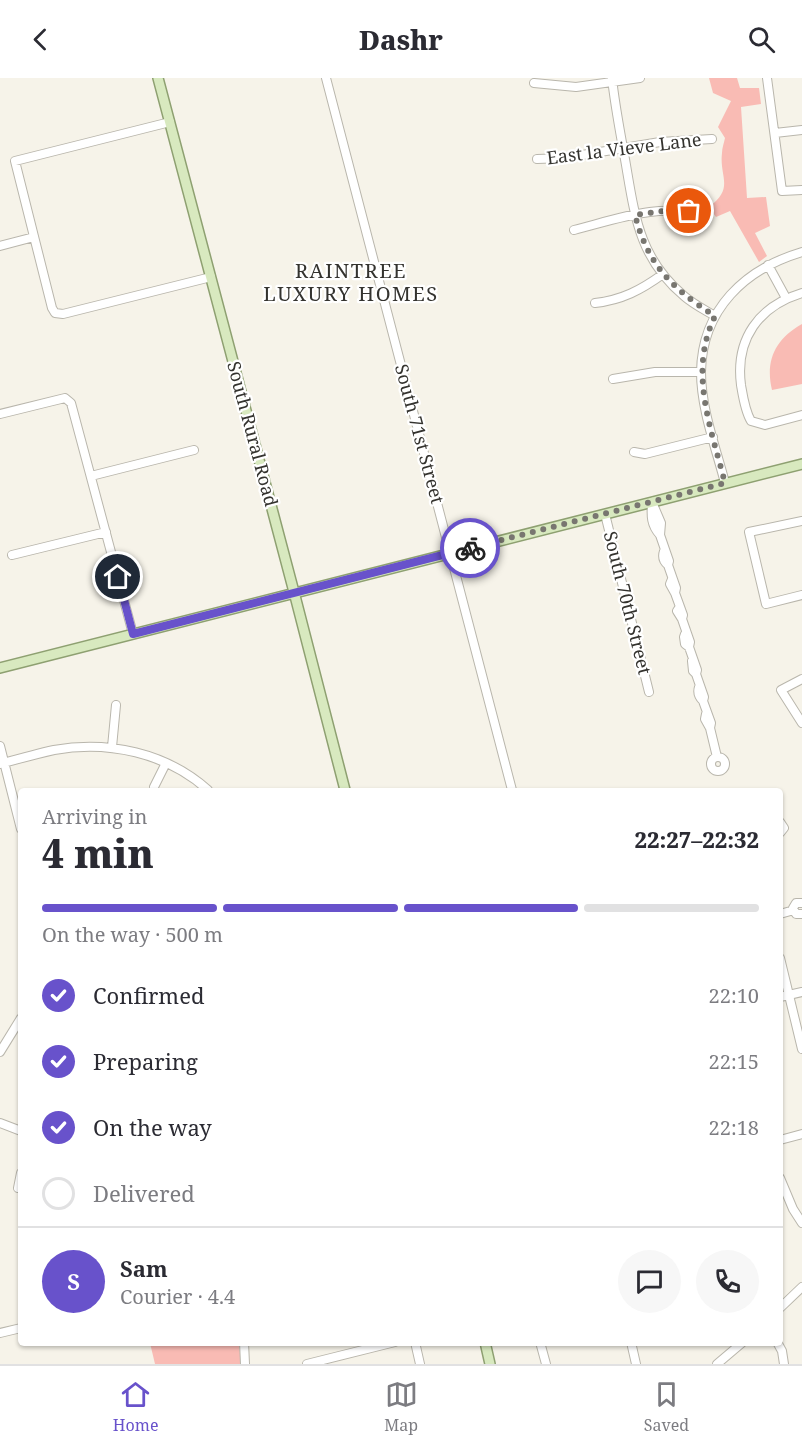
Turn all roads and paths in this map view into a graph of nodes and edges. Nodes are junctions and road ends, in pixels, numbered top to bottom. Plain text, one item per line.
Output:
1 (158, 78) edge
2 (326, 78) edge
3 (640, 78) edge
4 (767, 78) edge
5 (612, 80) edge
6 (534, 83) dead end
7 (170, 122) junction
8 (802, 130) edge
9 (775, 133) junction
10 (712, 139) dead end
11 (623, 148) junction
12 (537, 159) dead end
13 (802, 190) edge
14 (635, 215) junction
15 (704, 217) dead end
16 (574, 230) dead end
17 (34, 237) junction
18 (0, 246) edge
19 (802, 252) edge
20 (768, 265) junction
21 (663, 274) junction
22 (211, 277) junction
23 (802, 293) edge
24 (786, 298) junction
25 (595, 303) dead end
26 (715, 316) junction
27 (701, 372) junction
28 (613, 379) dead end
29 (0, 414) edge
30 (802, 415) edge
31 (713, 437) junction
32 (194, 450) dead end
33 (634, 452) dead end
34 (802, 464) edge
35 (91, 476) junction
36 (725, 483) junction
37 (652, 502) junction
38 (605, 514) junction
39 (802, 521) edge
40 (106, 532) junction
41 (451, 553) junction
42 (12, 555) dead end
43 (294, 592) junction
44 (802, 595) edge
45 (133, 634) junction
46 (0, 668) edge
47 (802, 679) edge
48 (649, 692) dead end
49 (116, 705) dead end
50 (802, 723) edge
51 (0, 746) edge
52 (112, 747) junction
53 (717, 757) dead end
54 (2, 763) edge
55 (166, 763) junction
56 (154, 787) dead end
57 (205, 788) edge
58 (344, 788) edge
59 (511, 788) edge
60 (18, 819) edge
61 (802, 903) edge
62 (794, 910) junction
63 (783, 913) edge
64 (802, 914) edge
65 (783, 970) edge
66 (802, 992) edge
67 (789, 995) junction
68 (783, 996) edge
69 (18, 1023) edge
70 (802, 1049) edge
71 (0, 1052) edge
72 (0, 1123) edge
73 (18, 1130) edge
74 (802, 1134) edge
75 (783, 1139) edge
76 (783, 1185) edge
77 (802, 1223) edge
78 (802, 1287) edge
79 (783, 1305) edge
80 (18, 1329) edge
81 (0, 1333) edge
82 (244, 1346) edge
83 (379, 1346) edge
84 (416, 1346) edge
85 (486, 1346) edge
86 (541, 1346) edge
87 (632, 1346) edge
88 (738, 1346) edge
89 (779, 1346) edge
90 (245, 1364) edge
91 (308, 1364) edge
92 (420, 1364) edge
93 (490, 1364) edge
94 (546, 1364) edge
95 (636, 1364) edge
96 (717, 1364) edge
97 (784, 1364) edge

1 - 7 main road, South Rural Road
2 - 41 street, South 71st Street
3 - 5 street
4 - 9 street
5 - 6 street
5 - 11 street
7 - 17 street
7 - 22 main road, South Rural Road
8 - 9 street
9 - 13 street
10 - 11 street, East la Vieve Lane
11 - 12 street, East la Vieve Lane
11 - 14 street
14 - 15 street
14 - 16 street
14 - 21 street
17 - 18 street
17 - 22 street
19 - 20 street
20 - 24 street
20 - 26 street
21 - 25 street
21 - 26 street
22 - 43 main road, South Rural Road
23 - 24 street
24 - 30 street
26 - 27 street
27 - 28 street
27 - 31 street
29 - 35 street
31 - 33 street
31 - 36 street
32 - 35 street
34 - 36 main road
35 - 40 street
36 - 37 main road
37 - 38 main road
37 - 53 street
38 - 41 main road
38 - 48 street, South 70th Street
39 - 44 street
40 - 42 street
40 - 45 street
41 - 43 main road
41 - 59 street, South 71st Street
43 - 45 main road
43 - 58 main road, South Rural Road
45 - 46 main road
47 - 50 street
49 - 52 street
51 - 54 street
52 - 54 street
52 - 55 street
54 - 60 street
55 - 56 street
55 - 57 street
61 - 62 street
62 - 63 street
62 - 64 street
65 - 67 street
66 - 67 street
67 - 68 street
67 - 70 street
69 - 71 street
72 - 73 street
74 - 75 street
76 - 77 street
78 - 79 street
80 - 81 street
82 - 90 street
83 - 91 street
84 - 92 street
85 - 93 main road
86 - 94 street
87 - 95 street
88 - 96 street
89 - 97 street

